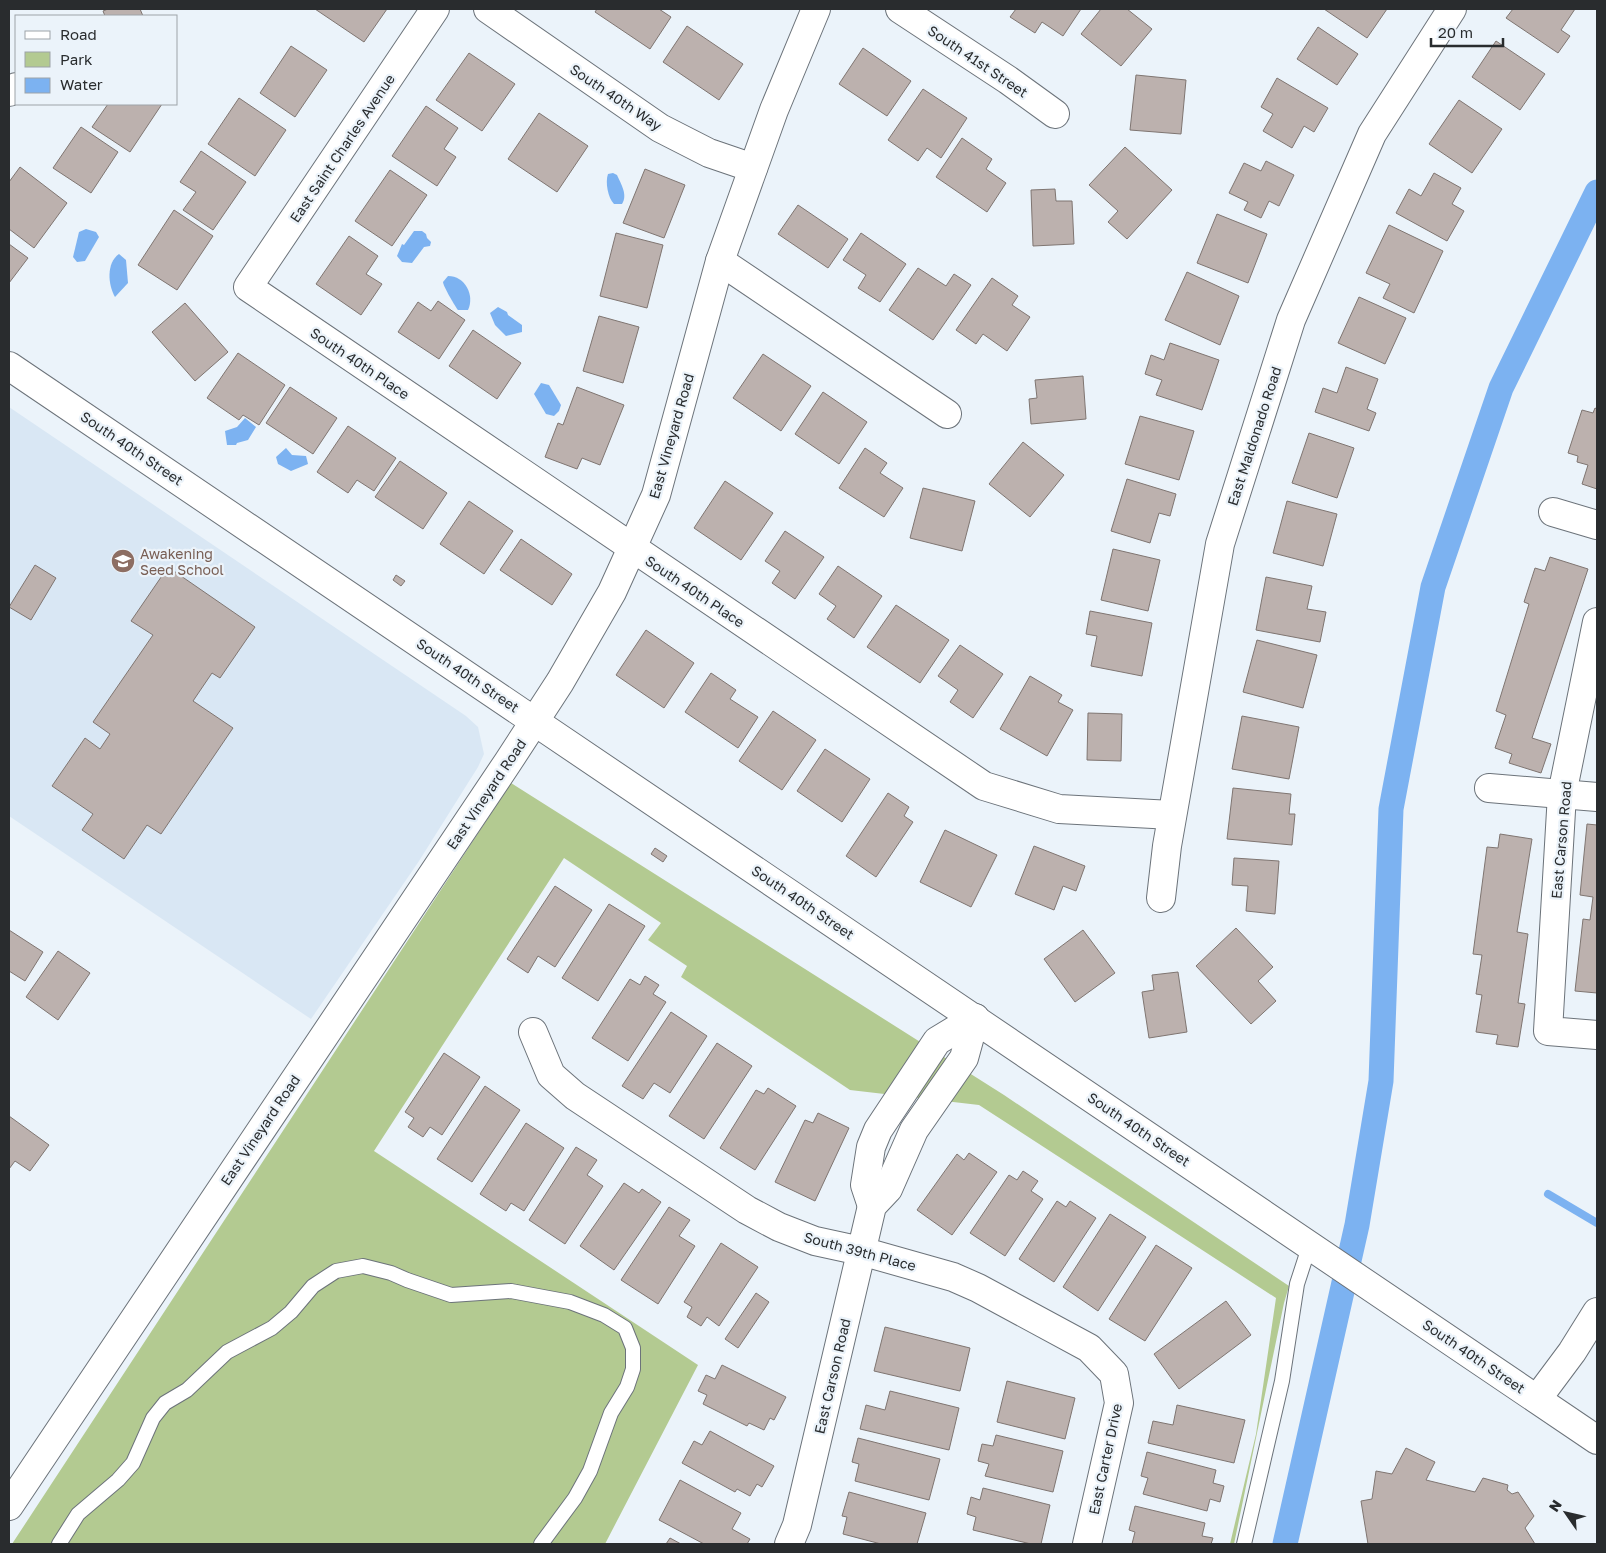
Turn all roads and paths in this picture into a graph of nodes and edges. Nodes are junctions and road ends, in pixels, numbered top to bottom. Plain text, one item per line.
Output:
1 (436, 9) edge
2 (488, 9) edge
3 (816, 9) edge
4 (900, 9) edge
5 (1452, 9) edge
6 (1055, 114) dead end
7 (753, 168) junction
8 (720, 261) junction
9 (248, 287) joint
10 (9, 366) edge
11 (947, 414) dead end
12 (1553, 512) dead end
13 (1597, 525) edge
14 (633, 549) junction
15 (1597, 622) edge
16 (534, 721) junction
17 (1488, 788) dead end
18 (1562, 794) junction
19 (1597, 797) edge
20 (1172, 815) junction
21 (1161, 898) dead end
22 (975, 1018) junction
23 (532, 1032) dead end
24 (1597, 1035) edge
25 (888, 1114) junction
26 (914, 1130) junction
27 (872, 1206) junction
28 (1310, 1244) junction
29 (861, 1251) junction
30 (1597, 1312) edge
31 (1114, 1374) joint
32 (1537, 1399) junction
33 (1597, 1440) edge
34 (9, 1506) edge
35 (59, 1544) edge
36 (541, 1544) edge
37 (789, 1544) edge
38 (1087, 1544) edge
39 (1244, 1544) edge

1 - 9 street, East Saint Charles Avenue
2 - 7 street, South 40th Way
3 - 7 street, East Vineyard Road
4 - 6 street, South 41st Street
5 - 20 street, East Maldonado Road
7 - 8 street, East Vineyard Road
8 - 11 street
8 - 14 street, East Vineyard Road
9 - 14 street, South 40th Place
10 - 16 street, South 40th Street
12 - 13 street
14 - 16 street, East Vineyard Road
14 - 20 street, South 40th Place
15 - 18 street, East Carson Road
16 - 22 street, South 40th Street
16 - 34 street, East Vineyard Road
17 - 18 street
18 - 19 street
18 - 24 street, East Carson Road
20 - 21 street, East Maldonado Road
22 - 25 street, East Carson Road
22 - 26 street, East Carson Road
22 - 28 street, South 40th Street
23 - 29 street, South 39th Place
25 - 26 street
25 - 27 street, East Carson Road
26 - 27 street, East Carson Road
27 - 29 street, East Carson Road
28 - 32 street, South 40th Street
28 - 39 lane
29 - 31 street, South 39th Place
29 - 37 street, East Carson Road
30 - 32 street
31 - 38 street, East Carter Drive
32 - 33 street, South 40th Street
35 - 36 lane

